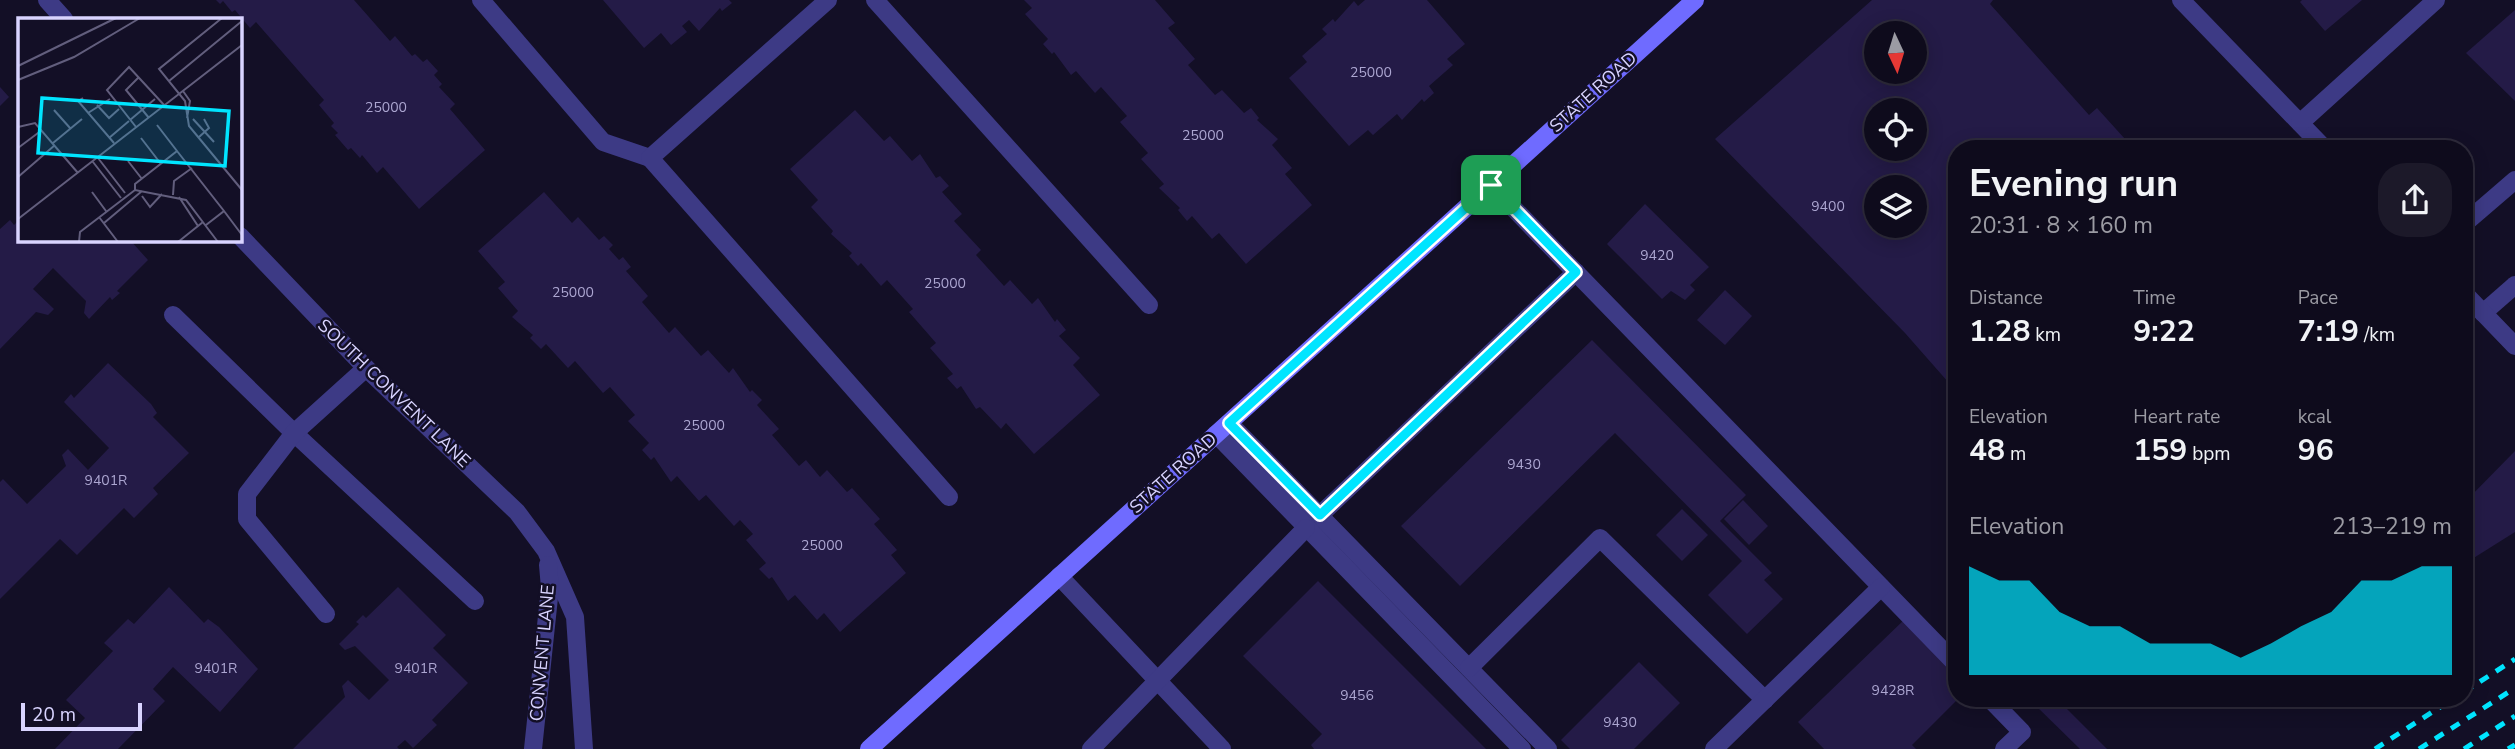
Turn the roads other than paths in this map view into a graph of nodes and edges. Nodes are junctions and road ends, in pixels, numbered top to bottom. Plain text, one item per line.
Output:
1 (47, 0) edge
2 (481, 0) edge
3 (828, 0) edge
4 (875, 0) edge
5 (1695, 0) edge
6 (2182, 0) edge
7 (2436, 0) edge
8 (63, 18) edge
9 (2300, 123) junction
10 (2316, 140) edge
11 (650, 158) junction
12 (2515, 180) edge
13 (1491, 185) junction
14 (2473, 216) edge
15 (242, 238) edge
16 (1576, 272) junction
17 (2515, 285) edge
18 (2473, 302) edge
19 (1149, 305) dead end
20 (2483, 313) junction
21 (173, 315) dead end
22 (2515, 346) edge
23 (366, 368) junction
24 (1222, 428) junction
25 (294, 433) junction
26 (949, 497) dead end
27 (1320, 515) junction
28 (1306, 528) junction
29 (547, 551) junction
30 (1059, 576) junction
31 (1881, 587) junction
32 (475, 601) dead end
33 (326, 614) dead end
34 (1948, 656) edge
35 (1469, 668) junction
36 (1156, 682) junction
37 (1765, 700) junction
38 (1998, 707) edge
39 (533, 749) edge
40 (584, 749) edge
41 (869, 749) edge
42 (1091, 749) edge
43 (1222, 749) edge
44 (1521, 749) edge
45 (1548, 749) edge
46 (1714, 749) edge
47 (2004, 749) edge

1 - 8 street
2 - 11 street
3 - 11 street
4 - 19 street
5 - 13 main road, STATE ROAD
6 - 9 street
7 - 9 street
9 - 10 street
11 - 26 street
12 - 14 street
13 - 16 street
13 - 24 main road, STATE ROAD
15 - 23 street, SOUTH CONVENT LANE
16 - 27 street
16 - 31 street
17 - 20 street
18 - 20 street
20 - 22 street
21 - 25 street
23 - 25 street
23 - 29 street, SOUTH CONVENT LANE
24 - 27 street
24 - 28 street
24 - 30 main road, STATE ROAD
25 - 32 street
25 - 33 street
27 - 35 street
28 - 36 street
28 - 44 street
29 - 39 street, CONVENT LANE
29 - 40 street, CONVENT LANE
30 - 36 street
30 - 41 main road, STATE ROAD
31 - 34 street
31 - 37 street
35 - 37 street
35 - 45 street
36 - 42 street
36 - 43 street
37 - 46 street
38 - 47 street

